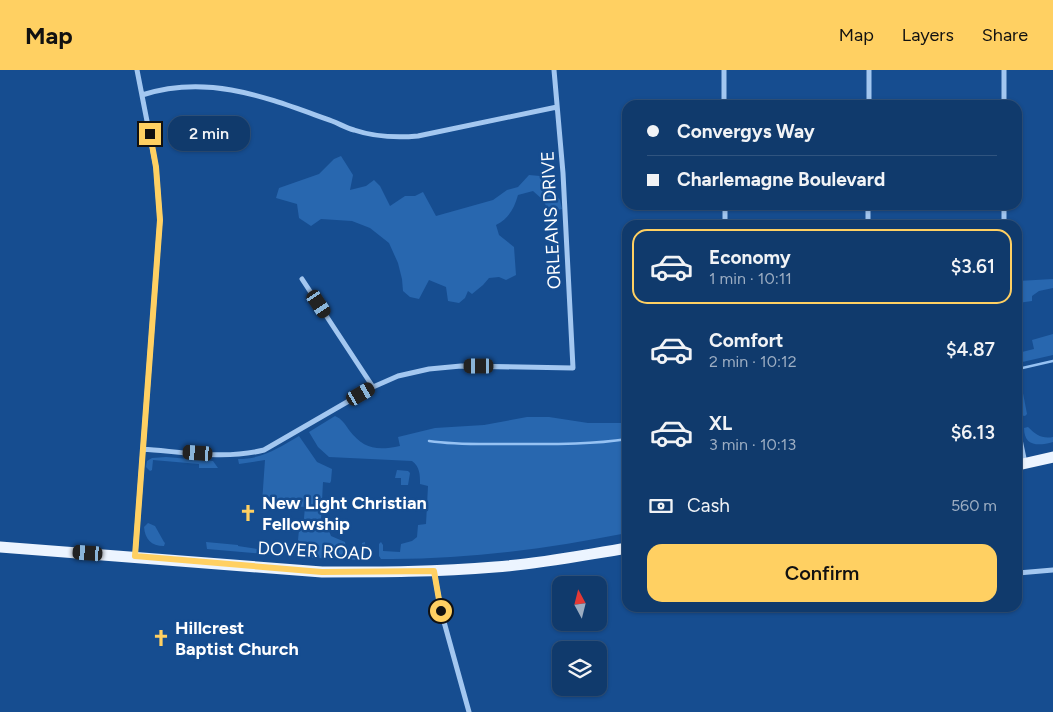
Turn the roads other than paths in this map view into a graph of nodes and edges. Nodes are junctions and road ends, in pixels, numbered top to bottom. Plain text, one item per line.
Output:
1 (137, 70) edge
2 (554, 70) edge
3 (724, 70) edge
4 (868, 70) edge
5 (1004, 70) edge
6 (142, 95) junction
7 (724, 100) edge
8 (868, 100) edge
9 (1004, 100) edge
10 (557, 107) junction
11 (302, 279) dead end
12 (373, 387) junction
13 (144, 449) junction
14 (1053, 457) edge
15 (1022, 464) edge
16 (0, 547) edge
17 (622, 549) edge
18 (135, 556) junction
19 (1053, 570) edge
20 (434, 571) junction
21 (1022, 573) edge
22 (469, 712) edge

1 - 6 street
2 - 10 street, ORLEANS DRIVE
3 - 7 street
4 - 8 street
5 - 9 street
6 - 10 street
6 - 13 street
10 - 12 street, ORLEANS DRIVE
11 - 12 street
12 - 13 street
13 - 18 street
14 - 15 main road
16 - 18 main road, DOVER ROAD
17 - 20 main road, DOVER ROAD
18 - 20 main road, DOVER ROAD
19 - 21 street
20 - 22 street

